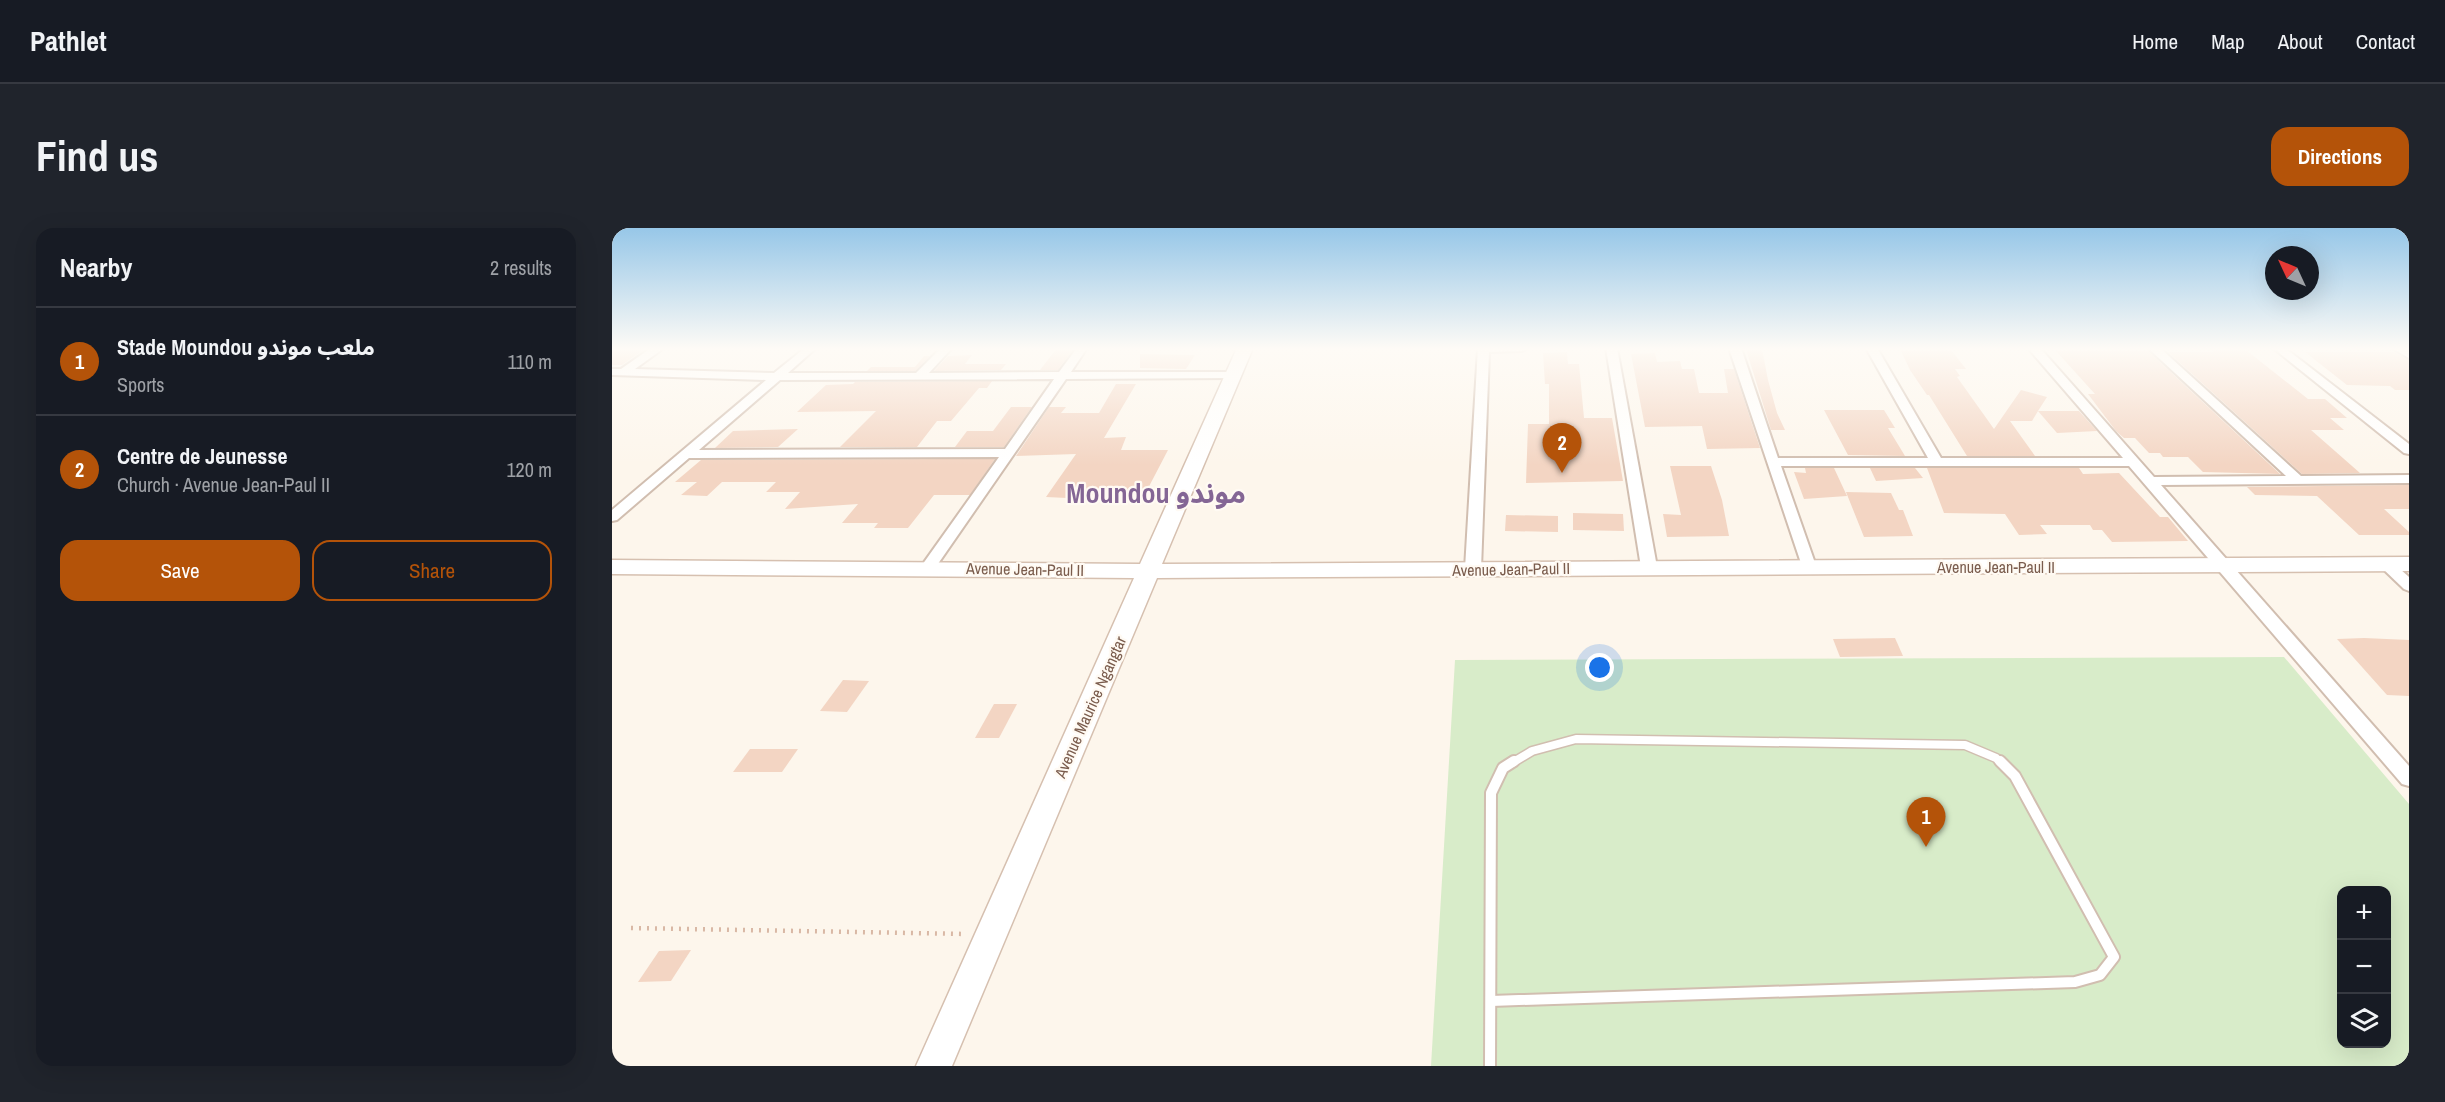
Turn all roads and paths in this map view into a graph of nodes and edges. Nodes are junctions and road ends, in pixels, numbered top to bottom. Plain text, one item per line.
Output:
1 (767, 387) edge
2 (1055, 387) edge
3 (1228, 387) edge
4 (1482, 387) edge
5 (1618, 387) edge
6 (1749, 387) edge
7 (1894, 387) edge
8 (2068, 387) edge
9 (2197, 387) edge
10 (2328, 387) edge
11 (2409, 450) edge
12 (1010, 453) junction
13 (688, 454) junction
14 (1775, 462) junction
15 (1937, 462) junction
16 (2134, 462) junction
17 (2409, 479) edge
18 (2299, 481) junction
19 (2151, 482) junction
20 (612, 517) edge
21 (2224, 564) junction
22 (2386, 564) junction
23 (2409, 564) edge
24 (1808, 566) junction
25 (612, 567) edge
26 (1649, 567) junction
27 (928, 568) junction
28 (1473, 569) junction
29 (1150, 571) junction
30 (2409, 586) edge
31 (2409, 779) edge
32 (631, 928) dead end
33 (991, 935) junction
34 (1491, 1001) junction
35 (934, 1066) edge
36 (1490, 1066) edge

1 - 13 street
2 - 12 street
3 - 29 street, Avenue Maurice Ngangtar
4 - 28 street
5 - 26 street
6 - 14 street
7 - 15 street
8 - 16 street
9 - 18 street
10 - 11 street
12 - 13 street
12 - 27 street
13 - 20 street
14 - 15 street
14 - 24 street
15 - 16 street
16 - 19 street
17 - 18 street
18 - 19 street
19 - 21 street
21 - 22 street, Avenue Jean-Paul II
21 - 24 street, Avenue Jean-Paul II
21 - 31 street
22 - 23 street, Avenue Jean-Paul II
22 - 30 street
24 - 26 street, Avenue Jean-Paul II
25 - 27 street, Avenue Jean-Paul II
26 - 28 street, Avenue Jean-Paul II
27 - 29 street, Avenue Jean-Paul II
28 - 29 street, Avenue Jean-Paul II
29 - 33 street, Avenue Maurice Ngangtar
32 - 33 path
33 - 35 street, Avenue Maurice Ngangtar
34 - 34 lane
34 - 36 lane

